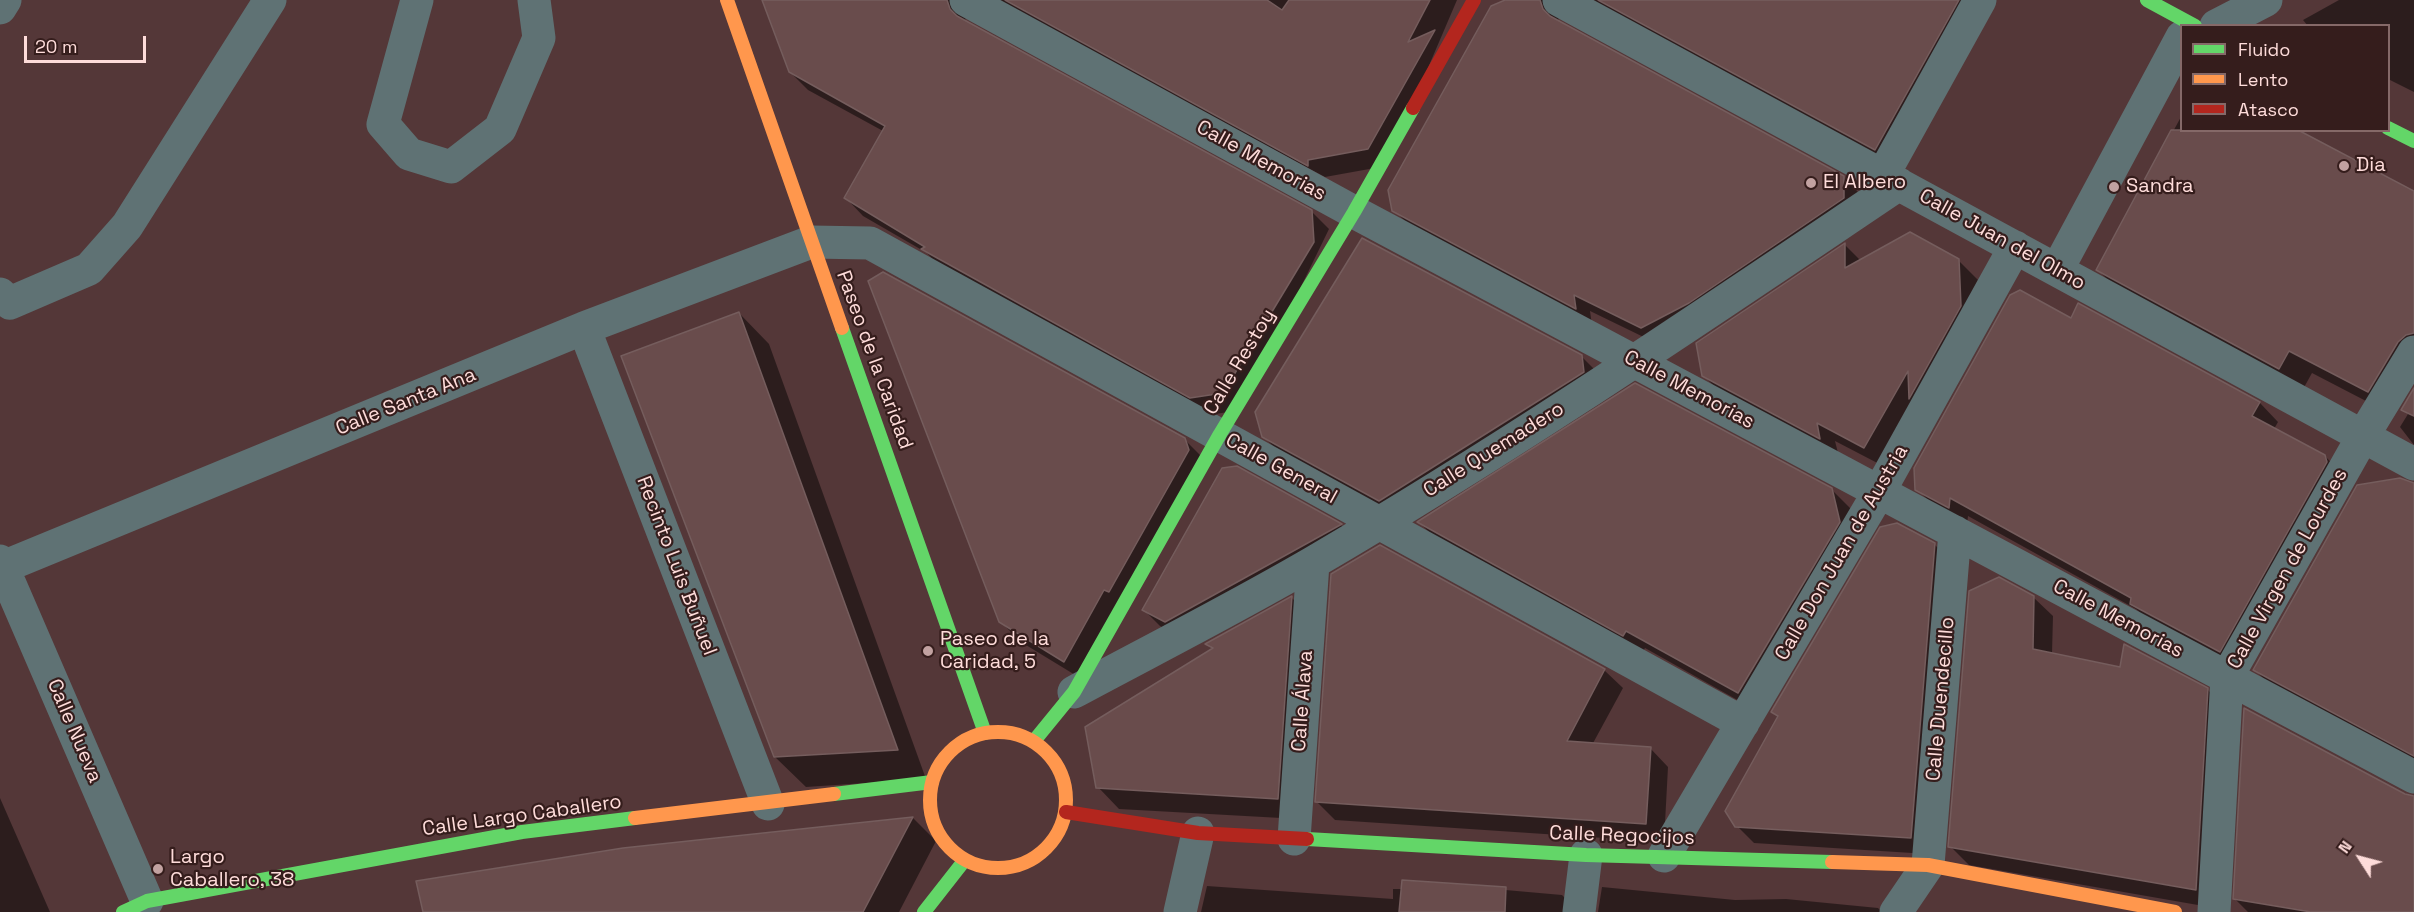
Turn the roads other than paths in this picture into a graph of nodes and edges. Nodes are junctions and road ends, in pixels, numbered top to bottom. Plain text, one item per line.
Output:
1 (5, 0) edge
2 (270, 0) edge
3 (417, 0) edge
4 (534, 0) edge
5 (727, 0) edge
6 (966, 0) edge
7 (1474, 0) edge
8 (1559, 0) edge
9 (1980, 0) edge
10 (2147, 0) edge
11 (2266, 0) edge
12 (0, 8) edge
13 (2189, 24) edge
14 (2202, 24) edge
15 (2180, 52) edge
16 (2390, 129) edge
17 (2414, 141) edge
18 (1891, 180) junction
19 (1354, 212) junction
20 (811, 242) junction
21 (2015, 247) junction
22 (2057, 270) junction
23 (3, 301) edge
24 (584, 328) junction
25 (2414, 352) edge
26 (1635, 362) junction
27 (1220, 434) junction
28 (2363, 436) junction
29 (2414, 464) edge
30 (1879, 492) junction
31 (1378, 523) junction
32 (1955, 532) junction
33 (1313, 563) junction
34 (1, 564) edge
35 (2227, 677) junction
36 (1074, 692) junction
37 (1743, 723) junction
38 (985, 733) junction
39 (1034, 741) junction
40 (2414, 777) edge
41 (932, 782) junction
42 (768, 804) junction
43 (1066, 812) junction
44 (1197, 833) junction
45 (1294, 839) junction
46 (1586, 855) junction
47 (1664, 856) junction
48 (964, 861) junction
49 (1928, 866) junction
50 (135, 907) edge
51 (924, 912) edge
52 (1180, 912) edge
53 (1579, 912) edge
54 (1896, 912) edge
55 (2175, 912) edge
56 (2214, 912) edge

1 - 12 street
2 - 23 street
3 - 4 street
5 - 20 street, Paseo de la Caridad
6 - 19 street, Calle Memorias
7 - 19 street, Calle Restoy
8 - 18 street, Calle Juan del Olmo
9 - 18 street
10 - 13 street
11 - 14 street
15 - 22 street
16 - 17 street
18 - 21 street, Calle Juan del Olmo
18 - 26 street, Calle Quemadero
19 - 26 street, Calle Memorias
19 - 27 street, Calle Restoy
20 - 24 street, Calle Santa Ana
20 - 27 street, Calle General
20 - 38 street, Paseo de la Caridad
21 - 22 street, Calle Juan del Olmo
21 - 30 street, Calle Don Juan de Austria
22 - 28 street, Calle Juan del Olmo
24 - 34 street, Calle Santa Ana
24 - 42 street, Recinto Luis Buñuel
25 - 28 street, Calle Virgen de Lourdes
26 - 30 street, Calle Memorias
26 - 31 street, Calle Quemadero
27 - 31 street, Calle General
27 - 36 street, Calle Restoy
28 - 29 street, Calle Juan del Olmo
28 - 35 street, Calle Virgen de Lourdes
30 - 32 street, Calle Memorias
30 - 37 street, Calle Don Juan de Austria
31 - 33 street, Calle Quemadero
31 - 37 street, Calle General
32 - 35 street, Calle Memorias
32 - 49 street, Calle Duendecillo
33 - 36 street, Calle Quemadero
33 - 45 street, Calle Álava
34 - 50 street, Calle Nueva
35 - 40 street, Calle Memorias
35 - 56 street, Calle Virgen de Lourdes
36 - 39 street, Calle Restoy
37 - 47 street, Calle Don Juan de Austria
38 - 39 street
38 - 41 street
39 - 43 street
41 - 42 street, Calle Largo Caballero
41 - 48 street
42 - 50 street, Calle Largo Caballero
43 - 44 street, Calle Regocijos
43 - 48 street
44 - 45 street, Calle Regocijos
44 - 52 street
45 - 46 street, Calle Regocijos
46 - 47 street, Calle Regocijos
46 - 53 street
47 - 49 street, Calle Regocijos
48 - 51 street
49 - 54 street
49 - 55 street, Calle Regocijos

